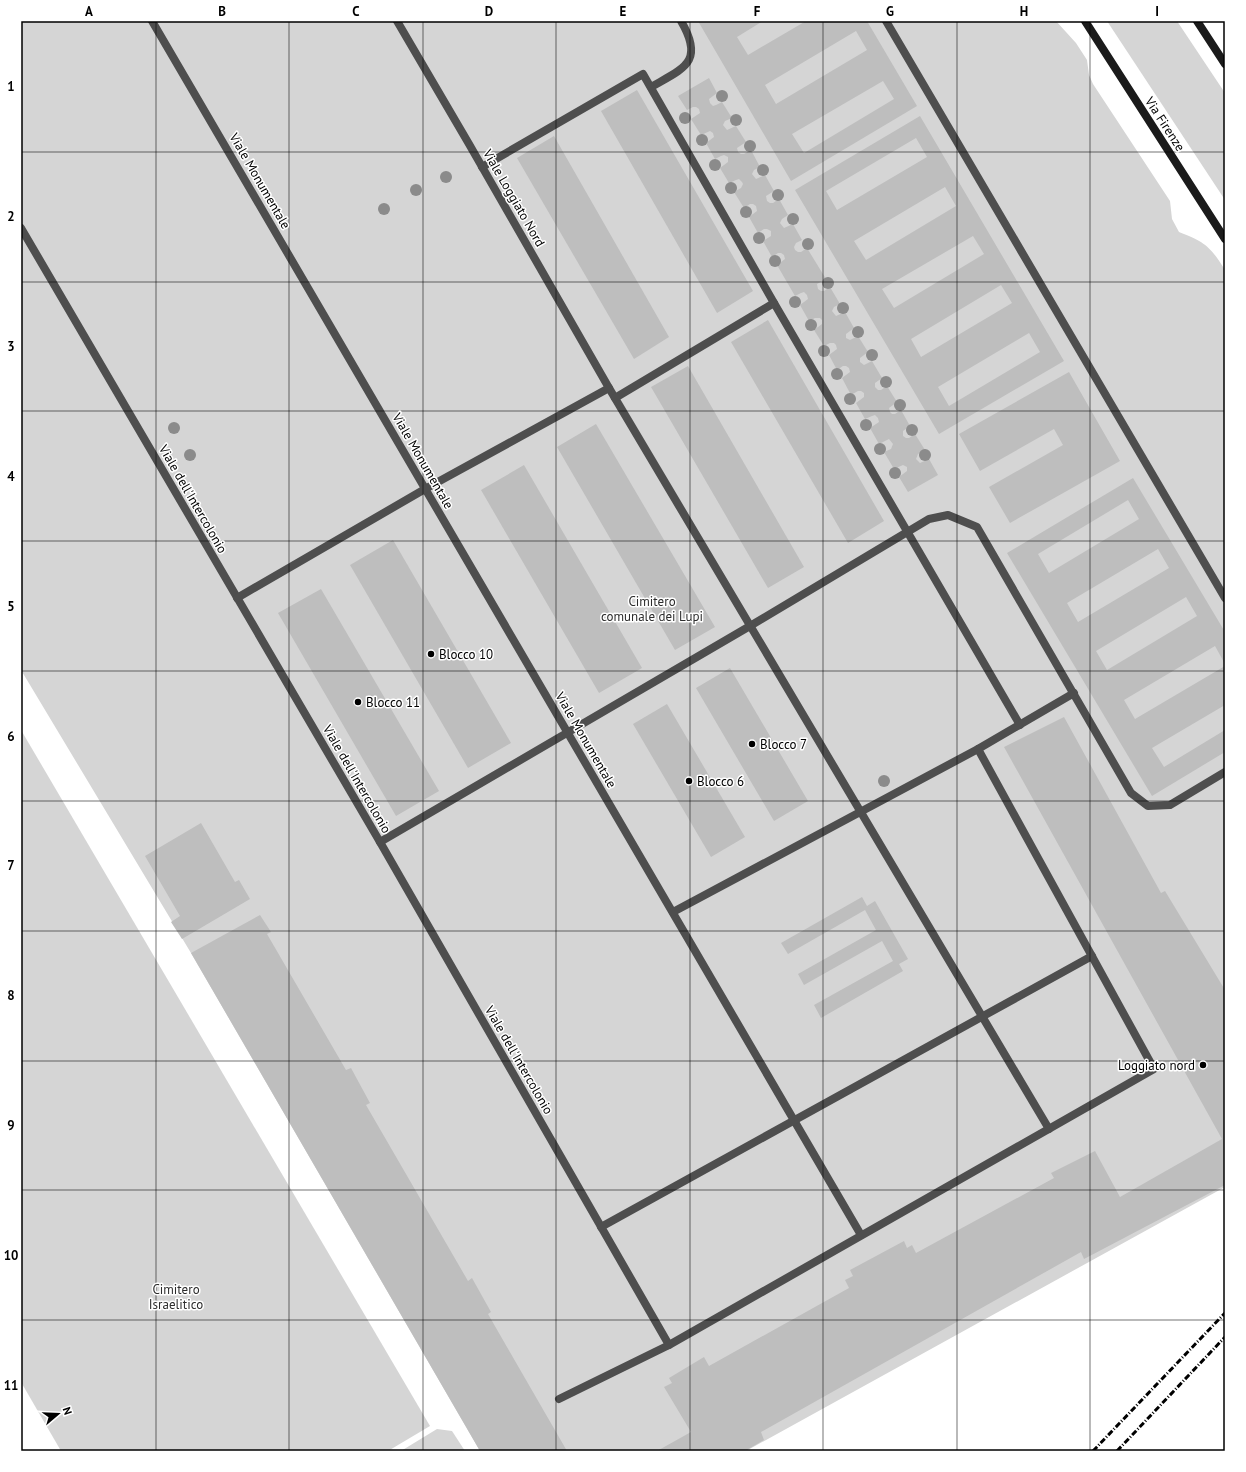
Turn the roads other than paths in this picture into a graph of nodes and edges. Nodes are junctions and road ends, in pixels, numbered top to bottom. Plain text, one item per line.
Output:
1 (152, 21) edge
2 (397, 21) edge
3 (681, 21) edge
4 (886, 21) edge
5 (1085, 21) edge
6 (1197, 21) edge
7 (1225, 64) edge
8 (651, 88) junction
9 (482, 167) junction
10 (21, 228) edge
11 (1225, 239) edge
12 (774, 302) junction
13 (608, 388) junction
14 (614, 398) junction
15 (425, 488) junction
16 (908, 533) junction
17 (237, 598) junction
18 (1225, 598) edge
19 (750, 626) junction
20 (1074, 693) junction
21 (1020, 725) junction
22 (568, 732) junction
23 (978, 749) junction
24 (1225, 772) edge
25 (860, 812) junction
26 (380, 842) junction
27 (673, 912) junction
28 (1092, 956) junction
29 (982, 1017) junction
30 (794, 1120) junction
31 (1049, 1129) junction
32 (601, 1227) junction
33 (861, 1235) junction
34 (669, 1344) junction
35 (559, 1399) dead end

1 - 15 lane, Viale Monumentale
2 - 9 lane, Viale Loggiato Nord
3 - 8 lane
4 - 18 lane
5 - 11 main road, Via Firenze
6 - 7 main road
8 - 9 lane
8 - 12 lane
9 - 13 lane, Viale Loggiato Nord
10 - 17 lane, Viale dell'Intercolonio
12 - 14 lane
12 - 16 lane
13 - 14 lane, Viale Loggiato Nord
13 - 15 lane
14 - 19 lane, Viale Loggiato Nord
15 - 17 lane
15 - 22 lane, Viale Monumentale
16 - 19 lane
16 - 20 lane
16 - 21 lane
17 - 26 lane, Viale dell'Intercolonio
19 - 22 lane
19 - 25 lane, Viale Loggiato Nord
20 - 21 lane
20 - 24 lane
21 - 23 lane
22 - 26 lane
22 - 27 lane, Viale Monumentale
23 - 25 lane
23 - 28 lane
25 - 27 lane
25 - 29 lane, Viale Loggiato Nord
26 - 32 lane, Viale dell'Intercolonio
27 - 30 lane, Viale Monumentale
28 - 29 lane
28 - 31 lane
29 - 30 lane
29 - 31 lane, Viale Loggiato Nord
30 - 32 lane
30 - 33 lane, Viale Monumentale
31 - 33 lane
32 - 34 lane, Viale dell'Intercolonio
33 - 34 lane
34 - 35 lane

